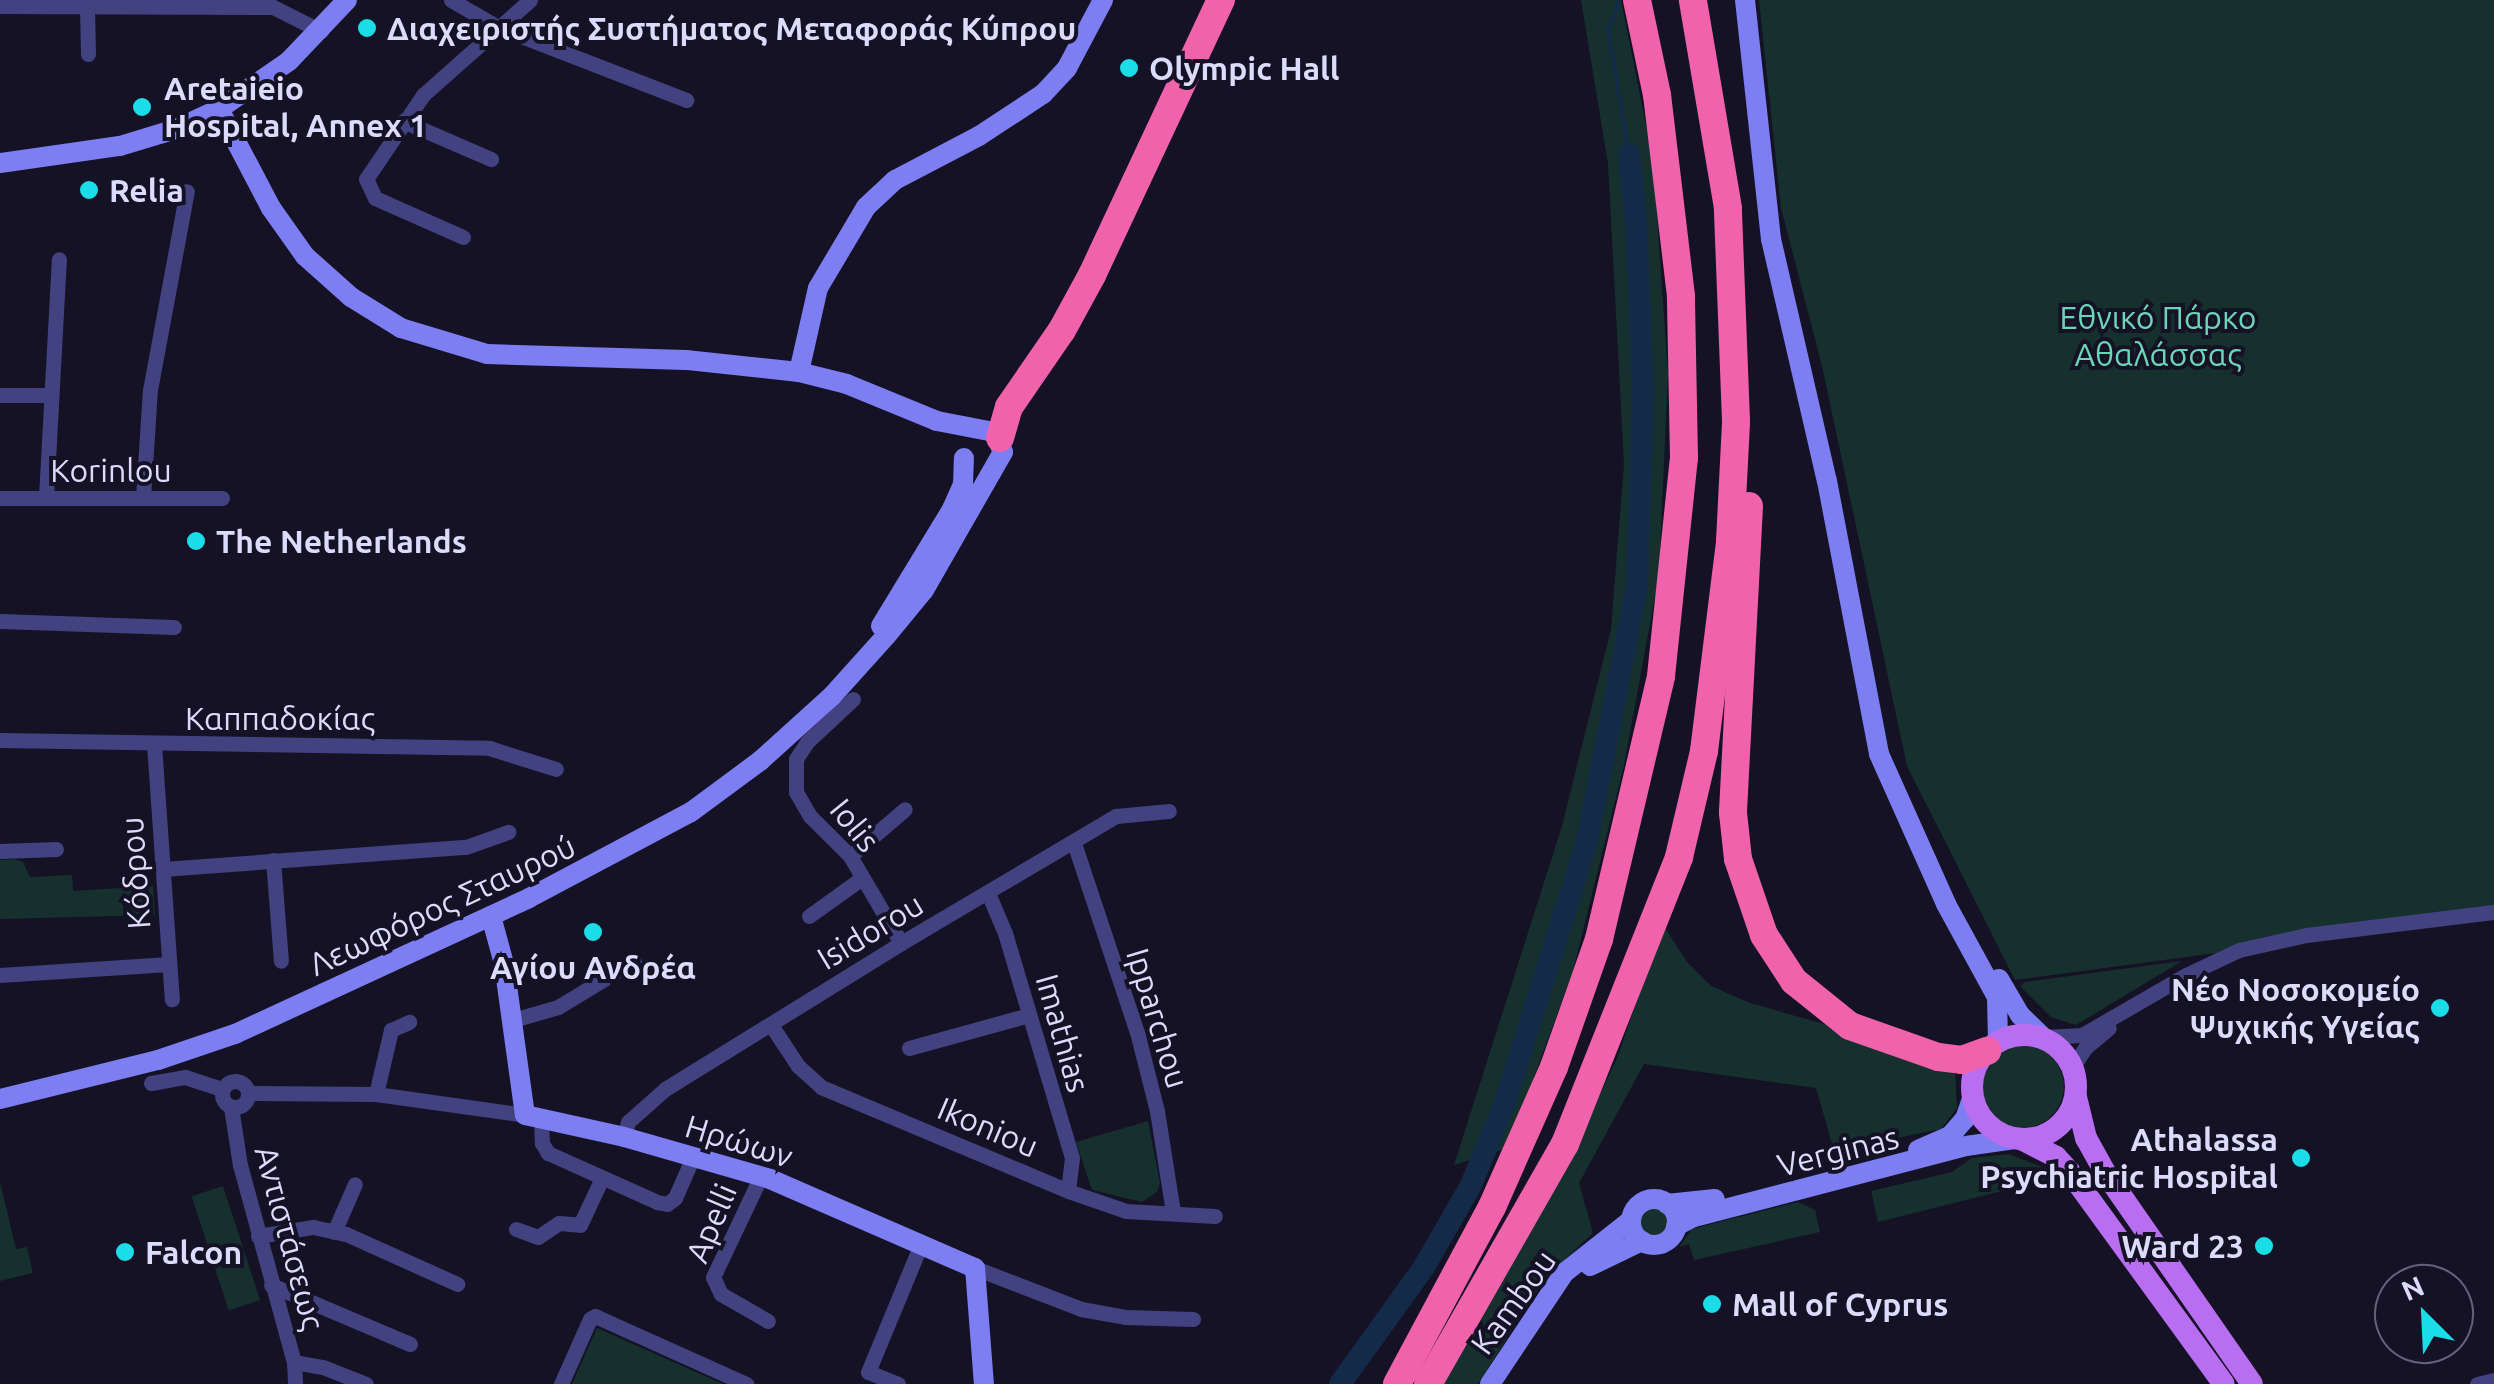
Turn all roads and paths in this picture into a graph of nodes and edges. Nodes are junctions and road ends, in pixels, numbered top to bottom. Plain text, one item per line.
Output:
1 (348, 0) edge
2 (451, 0) edge
3 (530, 0) edge
4 (1103, 0) edge
5 (1221, 0) edge
6 (1634, 0) edge
7 (1693, 0) edge
8 (1745, 0) edge
9 (0, 6) edge
10 (87, 6) junction
11 (498, 28) junction
12 (320, 31) junction
13 (88, 54) dead end
14 (686, 100) dead end
15 (219, 109) junction
16 (404, 121) junction
17 (490, 159) dead end
18 (0, 163) edge
19 (187, 190) dead end
20 (463, 237) dead end
21 (59, 259) dead end
22 (1793, 329) junction
23 (799, 372) junction
24 (0, 395) edge
25 (50, 395) junction
26 (918, 414) junction
27 (1736, 421) junction
28 (989, 434) junction
29 (963, 456) junction
30 (990, 469) junction
31 (46, 497) junction
32 (143, 497) junction
33 (0, 498) edge
34 (222, 498) dead end
35 (0, 621) edge
36 (174, 627) dead end
37 (857, 667) junction
38 (854, 698) dead end
39 (0, 740) edge
40 (154, 744) junction
41 (556, 769) dead end
42 (905, 809) dead end
43 (1169, 811) dead end
44 (508, 832) dead end
45 (1074, 843) junction
46 (56, 849) dead end
47 (0, 852) edge
48 (850, 856) junction
49 (274, 860) junction
50 (163, 869) junction
51 (862, 878) junction
52 (988, 893) junction
53 (529, 898) junction
54 (2494, 912) edge
55 (491, 916) junction
56 (809, 916) dead end
57 (449, 937) junction
58 (901, 943) junction
59 (502, 958) junction
60 (281, 961) dead end
61 (634, 962) dead end
62 (169, 964) junction
63 (0, 975) edge
64 (172, 998) dead end
65 (2135, 1006) junction
66 (1029, 1015) junction
67 (512, 1020) junction
68 (409, 1022) dead end
69 (771, 1025) junction
70 (2043, 1037) junction
71 (1993, 1046) junction
72 (909, 1048) dead end
73 (2073, 1066) junction
74 (151, 1083) dead end
75 (222, 1088) junction
76 (248, 1092) junction
77 (376, 1094) junction
78 (1972, 1098) junction
79 (2076, 1098) junction
80 (0, 1099) edge
81 (231, 1107) junction
82 (533, 1117) junction
83 (624, 1137) junction
84 (2019, 1139) junction
85 (693, 1157) junction
86 (761, 1176) junction
87 (602, 1178) junction
88 (355, 1184) dead end
89 (1068, 1192) junction
90 (1668, 1204) junction
91 (1173, 1212) junction
92 (1215, 1216) dead end
93 (1631, 1220) junction
94 (1676, 1226) junction
95 (516, 1229) dead end
96 (334, 1232) junction
97 (258, 1236) junction
98 (1642, 1242) junction
99 (921, 1244) junction
100 (975, 1268) junction
101 (457, 1284) dead end
102 (271, 1285) junction
103 (1193, 1319) dead end
104 (768, 1321) dead end
105 (410, 1344) dead end
106 (294, 1362) junction
107 (2494, 1380) edge
108 (1406, 1381) edge
109 (295, 1384) edge
110 (366, 1384) edge
111 (562, 1384) edge
112 (746, 1384) edge
113 (898, 1384) edge
114 (984, 1384) edge
115 (1490, 1384) edge
116 (1498, 1384) edge
117 (2224, 1384) edge
118 (2252, 1384) edge
119 (2477, 1384) edge

1 - 12 main road
2 - 11 street
3 - 11 street
4 - 23 main road
5 - 28 highway
6 - 108 highway
7 - 27 highway
8 - 22 main road
9 - 10 street
10 - 12 street
10 - 13 street
11 - 14 street
11 - 16 street
12 - 15 main road
15 - 18 main road
15 - 23 main road
16 - 17 street
16 - 20 street
19 - 32 street
21 - 25 street
22 - 70 main road
22 - 71 main road
23 - 26 main road
24 - 25 street
25 - 31 street
26 - 28 main road
26 - 29 main road
27 - 71 highway
27 - 108 highway
28 - 29 main road
28 - 30 main road
29 - 30 main road
29 - 37 main road, Λεωφόρος Σταυρού
30 - 37 main road, Λεωφόρος Σταυρού
31 - 32 street, Korinlou
31 - 33 street, Korinlou
32 - 34 street, Korinlou
35 - 36 street
37 - 53 main road, Λεωφόρος Σταυρού
38 - 48 street, Iolis
39 - 40 street, Καππαδοκίας
40 - 41 street, Καππαδοκίας
40 - 50 street, Κόδρου
42 - 48 street
43 - 45 street, Isidorou
44 - 49 street
45 - 52 street, Isidorou
45 - 91 street, Ipparchou
46 - 47 street
48 - 51 street, Iolis
49 - 50 street
49 - 60 street
50 - 62 street, Κόδρου
51 - 56 street
51 - 58 street, Iolis
52 - 58 street, Isidorou
52 - 66 street, Imathias
53 - 55 main road, Λεωφόρος Σταυρού
53 - 59 main road
54 - 65 street
55 - 57 main road, Λεωφόρος Σταυρού
55 - 59 main road
57 - 59 main road
57 - 80 main road, Λεωφόρος Σταυρού
58 - 69 street, Isidorou
59 - 67 main road
61 - 67 street
62 - 63 street
62 - 64 street, Κόδρου
65 - 70 street
65 - 73 street
66 - 72 street
66 - 89 street, Imathias
67 - 82 main road
68 - 77 street
69 - 83 street, Isidorou
69 - 89 street, Ikoniou
70 - 71 main road
70 - 73 main road
71 - 78 main road
73 - 79 main road
74 - 75 street
75 - 76 street
75 - 81 street
76 - 77 street, Ηρώων
76 - 81 street
77 - 82 street, Ηρώων
78 - 84 main road
78 - 90 main road, Verginas
79 - 84 main road
79 - 118 main road
81 - 97 street, Αντιστάσεως
82 - 83 main road, Ηρώων
82 - 87 street
83 - 85 main road, Ηρώων
84 - 94 main road, Verginas
84 - 117 main road
85 - 86 main road, Ηρώων
85 - 87 street
86 - 99 main road, Ηρώων
86 - 104 street, Apelli
87 - 95 street
88 - 96 street
89 - 91 street, Ikoniou
90 - 93 main road
90 - 94 main road
91 - 92 street, Ikoniou
93 - 98 main road
93 - 115 main road, Kambou
94 - 98 main road
96 - 97 street
96 - 101 street
97 - 102 street, Αντιστάσεως
98 - 116 main road, Kambou
99 - 100 main road, Ηρώων
99 - 113 street
100 - 103 street, Ηρώων
100 - 114 main road
102 - 105 street
102 - 106 street, Αντιστάσεως
106 - 109 street, Αντιστάσεως
106 - 110 street
107 - 119 street
111 - 112 street

